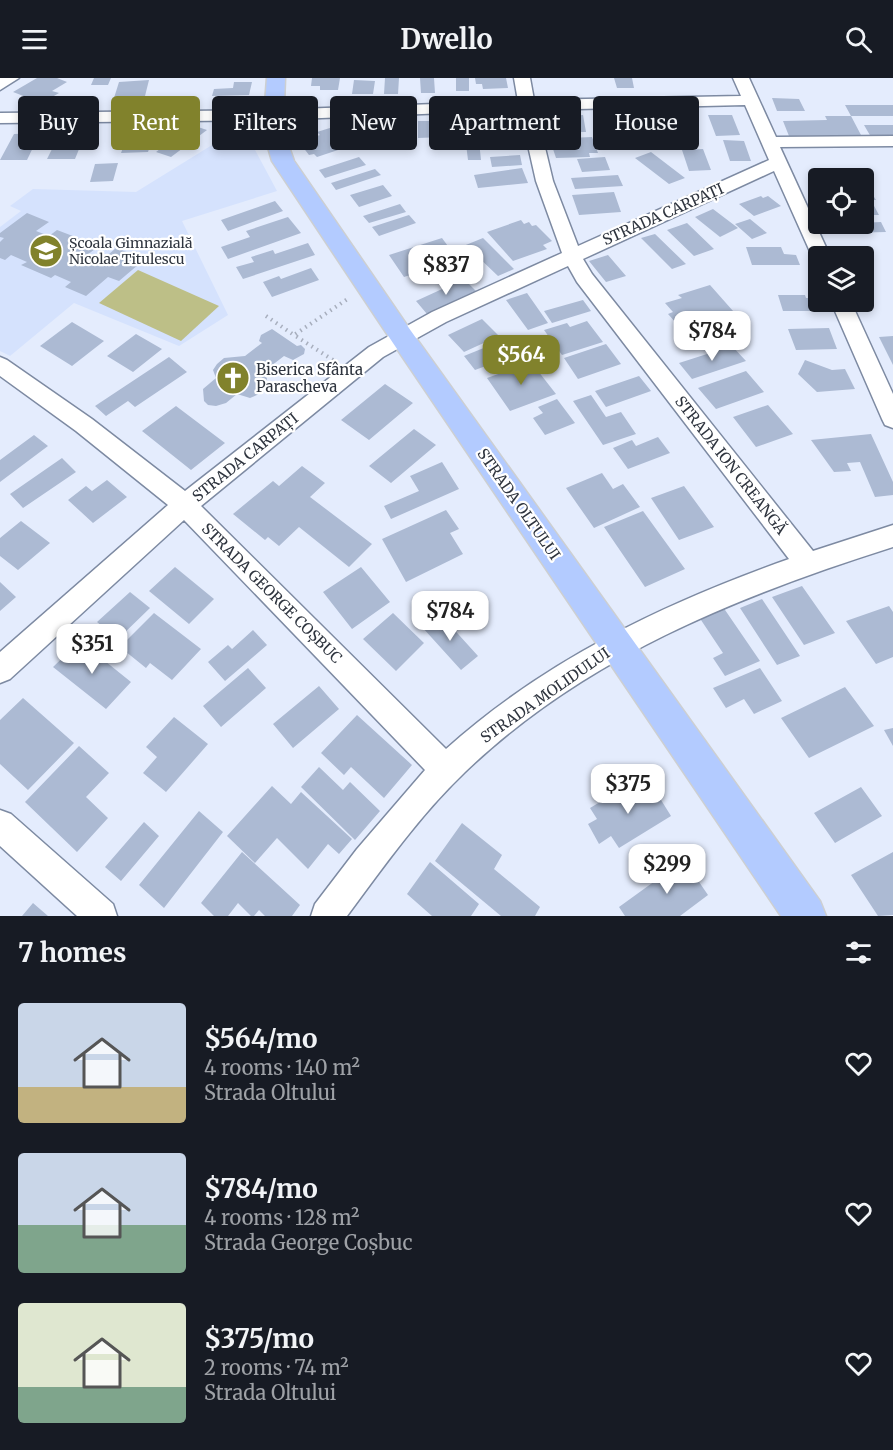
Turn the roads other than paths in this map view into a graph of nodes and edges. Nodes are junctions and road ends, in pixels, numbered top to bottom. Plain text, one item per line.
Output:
1 (11, 78) edge
2 (276, 78) edge
3 (522, 78) edge
4 (741, 78) edge
5 (0, 85) edge
6 (274, 96) edge
7 (525, 96) edge
8 (751, 100) junction
9 (581, 104) edge
10 (429, 109) edge
11 (318, 113) edge
12 (212, 116) edge
13 (0, 118) edge
14 (893, 141) edge
15 (770, 142) junction
16 (278, 150) edge
17 (536, 150) edge
18 (779, 162) junction
19 (817, 246) edge
20 (570, 255) junction
21 (845, 312) edge
22 (402, 337) junction
23 (0, 364) edge
24 (893, 419) edge
25 (185, 505) junction
26 (893, 536) edge
27 (807, 563) junction
28 (618, 645) junction
29 (0, 670) edge
30 (446, 770) junction
31 (0, 825) edge
32 (101, 916) edge
33 (327, 916) edge
34 (805, 916) edge

1 - 5 street
2 - 6 main road, STRADA OLTULUI
3 - 7 street, STRADA ION CREANGĂ
4 - 8 street
8 - 9 street
8 - 15 street
10 - 11 street
12 - 13 street
14 - 15 street
15 - 18 street
16 - 22 main road, STRADA OLTULUI
17 - 20 street, STRADA ION CREANGĂ
18 - 19 street
18 - 20 street, STRADA CARPAȚI
20 - 22 street, STRADA CARPAȚI
20 - 27 street, STRADA ION CREANGĂ
21 - 24 street
22 - 25 street, STRADA CARPAȚI
22 - 28 main road, STRADA OLTULUI
23 - 25 street, STRADA GEORGE COȘBUC
25 - 29 street, STRADA CARPAȚI
25 - 30 street, STRADA GEORGE COȘBUC
26 - 27 street, STRADA MOLIDULUI
27 - 28 street, STRADA MOLIDULUI
28 - 30 street, STRADA MOLIDULUI
28 - 34 main road, STRADA OLTULUI
30 - 33 street, STRADA MOLIDULUI
31 - 32 street

